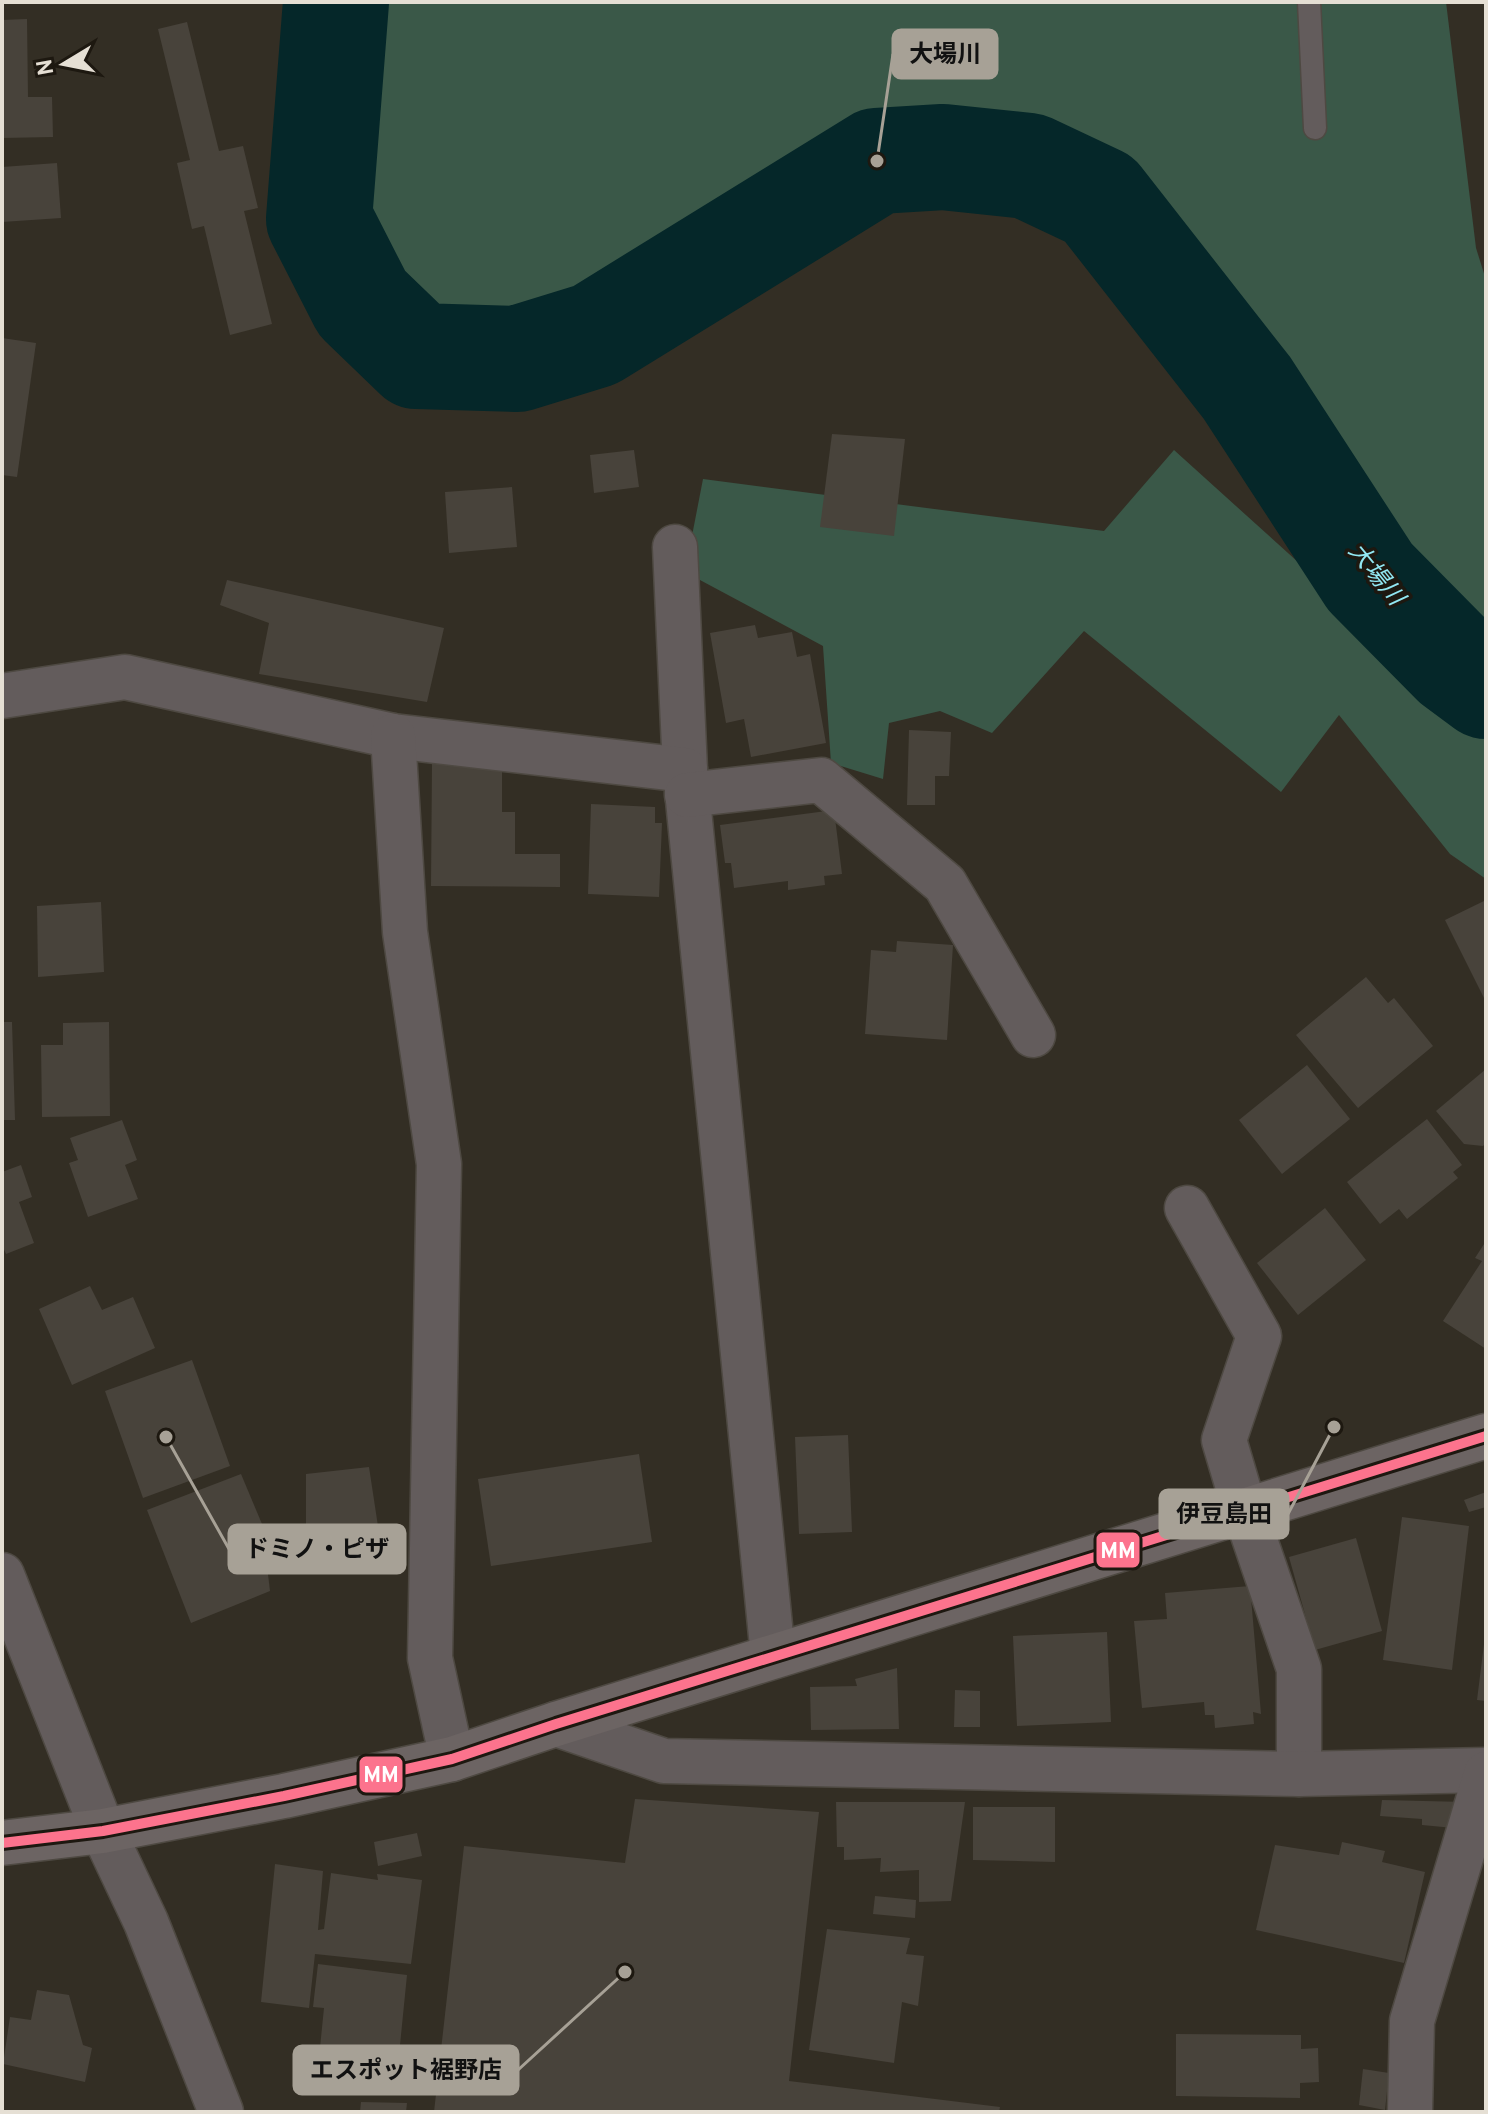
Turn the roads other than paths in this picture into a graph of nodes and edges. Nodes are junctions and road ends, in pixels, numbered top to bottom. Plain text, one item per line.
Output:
1 (1309, 2) edge
2 (1315, 128) dead end
3 (675, 547) dead end
4 (2, 696) edge
5 (393, 736) junction
6 (686, 782) junction
7 (1033, 1035) dead end
8 (1187, 1208) dead end
9 (1486, 1436) edge
10 (1245, 1511) junction
11 (2, 1575) edge
12 (773, 1656) junction
13 (556, 1724) junction
14 (452, 1759) junction
15 (1486, 1772) edge
16 (1299, 1774) junction
17 (103, 1831) junction
18 (2, 1843) edge
19 (221, 2112) edge
20 (1410, 2112) edge

1 - 2 lane
3 - 6 street
4 - 5 street
5 - 6 street
5 - 14 street
6 - 7 street
6 - 12 street
8 - 10 street
9 - 10 main road
10 - 12 main road
10 - 16 street
11 - 17 street
12 - 13 main road
13 - 14 main road
13 - 16 street
14 - 17 main road
15 - 16 street
15 - 20 street
17 - 18 main road
17 - 19 street

